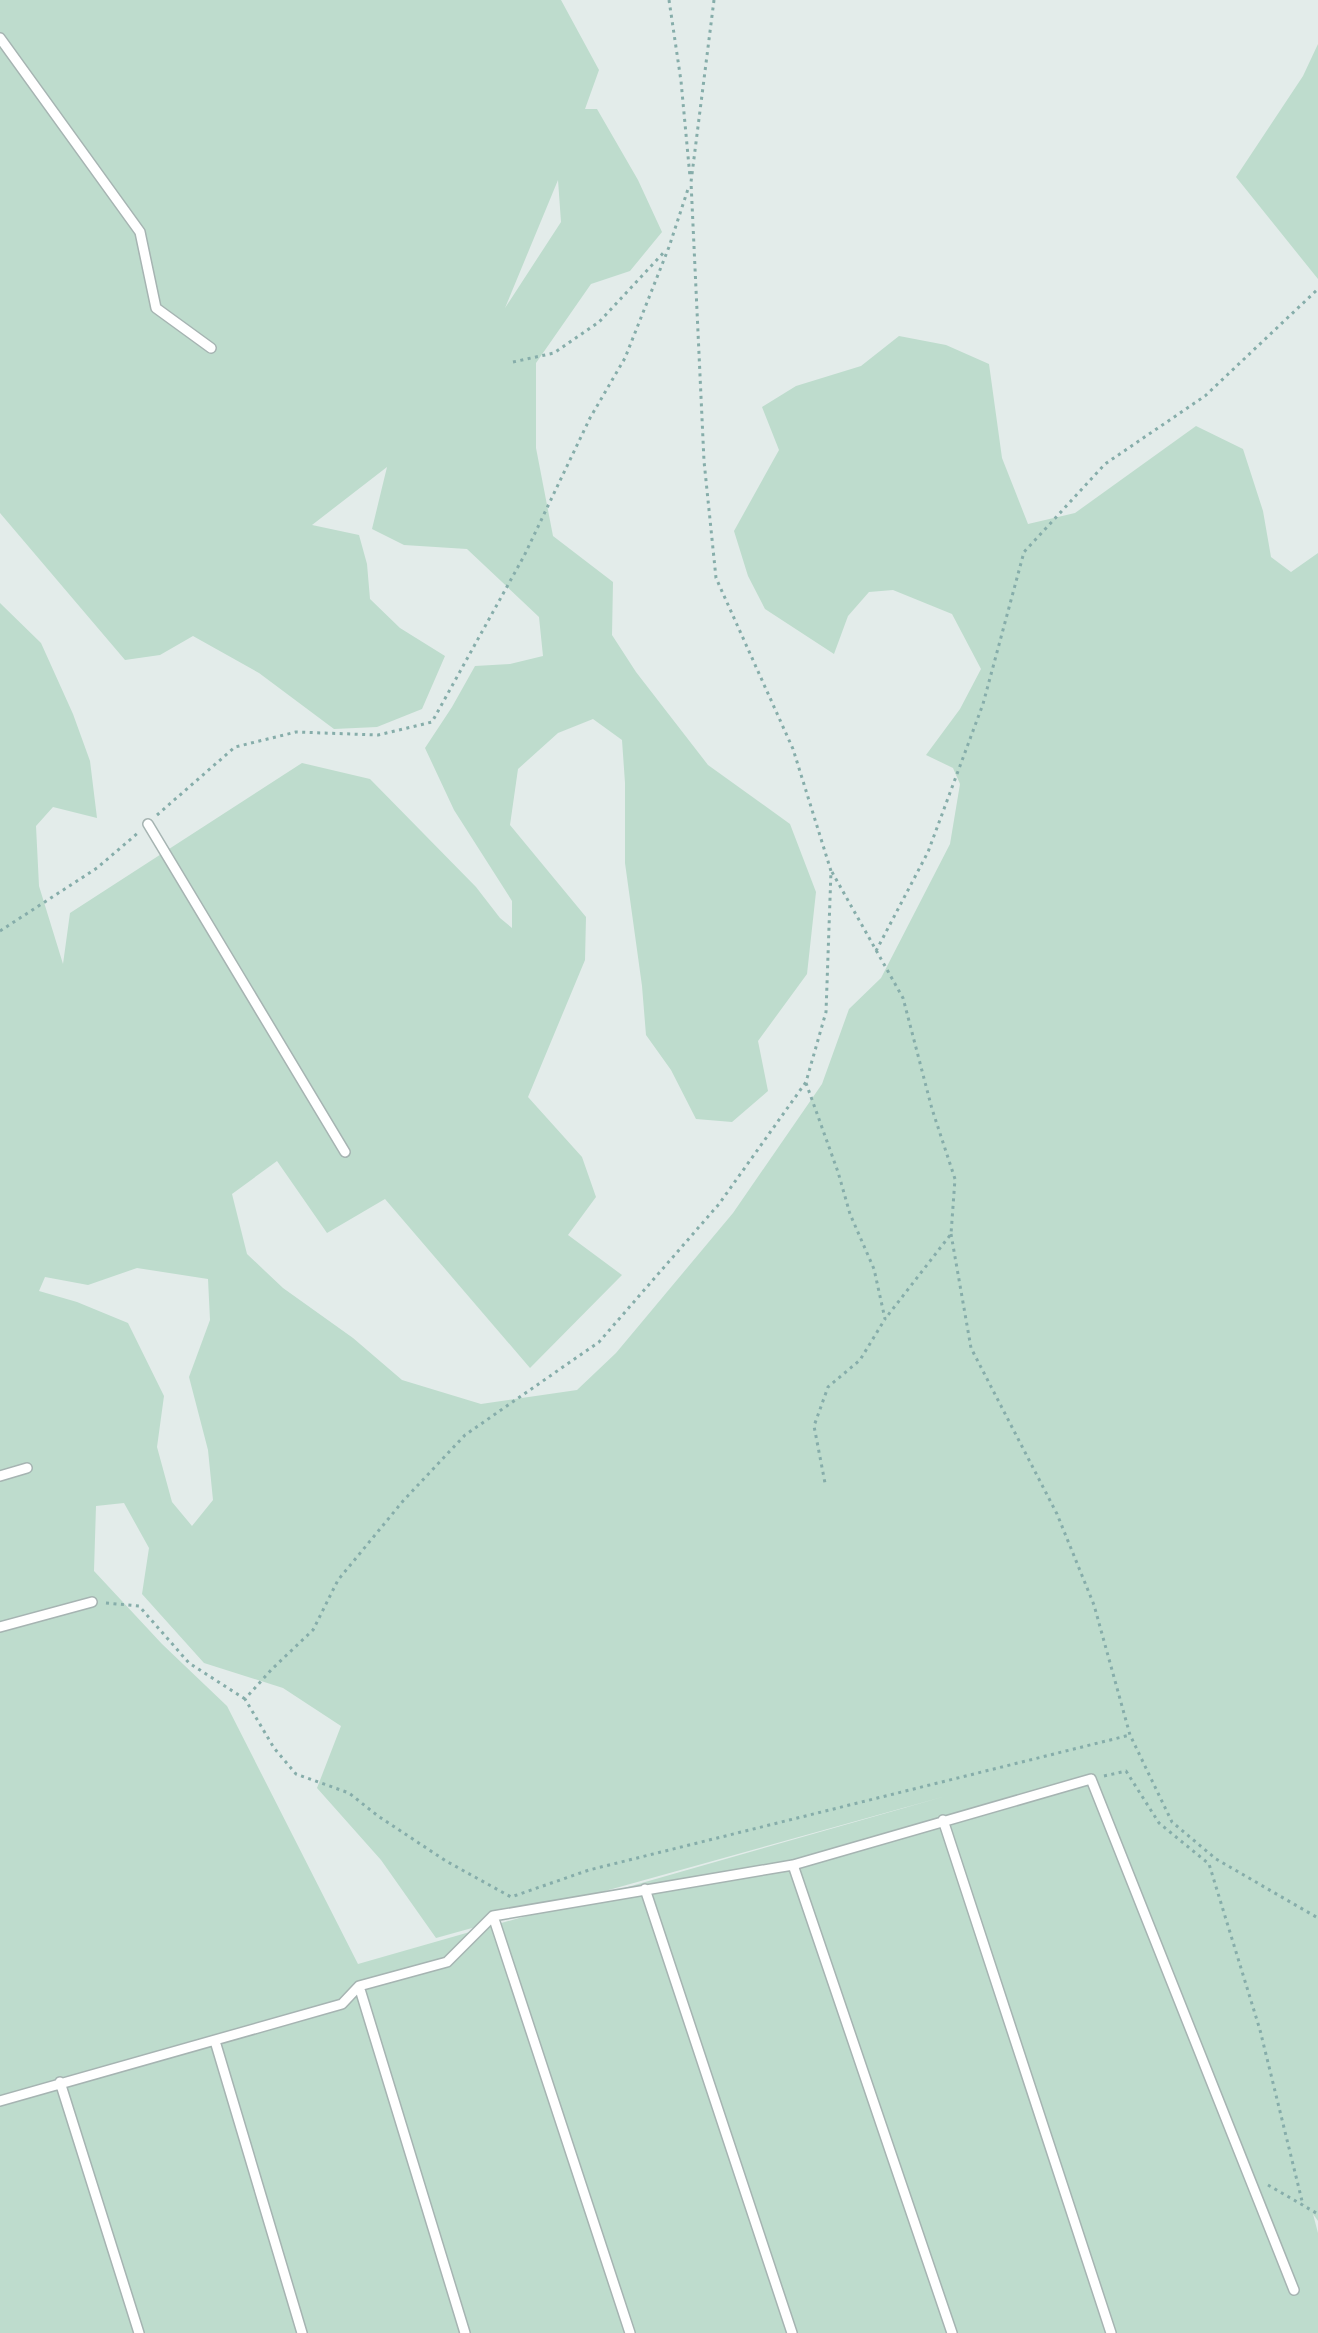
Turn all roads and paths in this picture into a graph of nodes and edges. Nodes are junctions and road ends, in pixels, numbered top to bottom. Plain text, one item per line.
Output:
1 (669, 0) edge
2 (714, 0) edge
3 (0, 38) edge
4 (690, 182) junction
5 (669, 247) junction
6 (1318, 289) edge
7 (211, 348) dead end
8 (513, 362) dead end
9 (148, 824) junction
10 (831, 871) junction
11 (0, 931) edge
12 (876, 951) junction
13 (806, 1082) junction
14 (345, 1152) dead end
15 (951, 1234) junction
16 (885, 1319) junction
17 (27, 1468) dead end
18 (0, 1476) edge
19 (825, 1483) dead end
20 (92, 1602) joint
21 (0, 1627) edge
22 (245, 1700) junction
23 (1130, 1735) junction
24 (1091, 1779) junction
25 (943, 1820) junction
26 (793, 1865) junction
27 (645, 1889) junction
28 (493, 1916) junction
29 (1318, 1918) edge
30 (359, 1986) junction
31 (215, 2041) junction
32 (60, 2082) junction
33 (0, 2101) edge
34 (1248, 2174) junction
35 (1303, 2205) junction
36 (1318, 2214) edge
37 (1294, 2290) dead end
38 (139, 2333) edge
39 (302, 2333) edge
40 (465, 2333) edge
41 (630, 2333) edge
42 (792, 2333) edge
43 (952, 2333) edge
44 (1111, 2333) edge

1 - 4 path
2 - 4 path
3 - 7 lane
4 - 5 path
4 - 10 path
5 - 8 path
5 - 9 path
6 - 12 path
9 - 11 path
9 - 14 lane
10 - 12 path
10 - 13 path
12 - 15 path
13 - 16 path
13 - 22 path
15 - 16 path
15 - 23 path
16 - 19 path
17 - 18 lane
20 - 21 lane
20 - 22 path
22 - 23 path
23 - 29 path
24 - 25 lane
24 - 34 lane
24 - 35 path
25 - 26 lane
25 - 44 lane
26 - 27 lane
26 - 43 lane
27 - 28 lane
27 - 42 lane
28 - 30 lane
28 - 41 lane
30 - 31 lane
30 - 40 lane
31 - 32 lane
31 - 39 lane
32 - 33 lane
32 - 38 lane
34 - 35 path
34 - 37 lane
35 - 36 path

